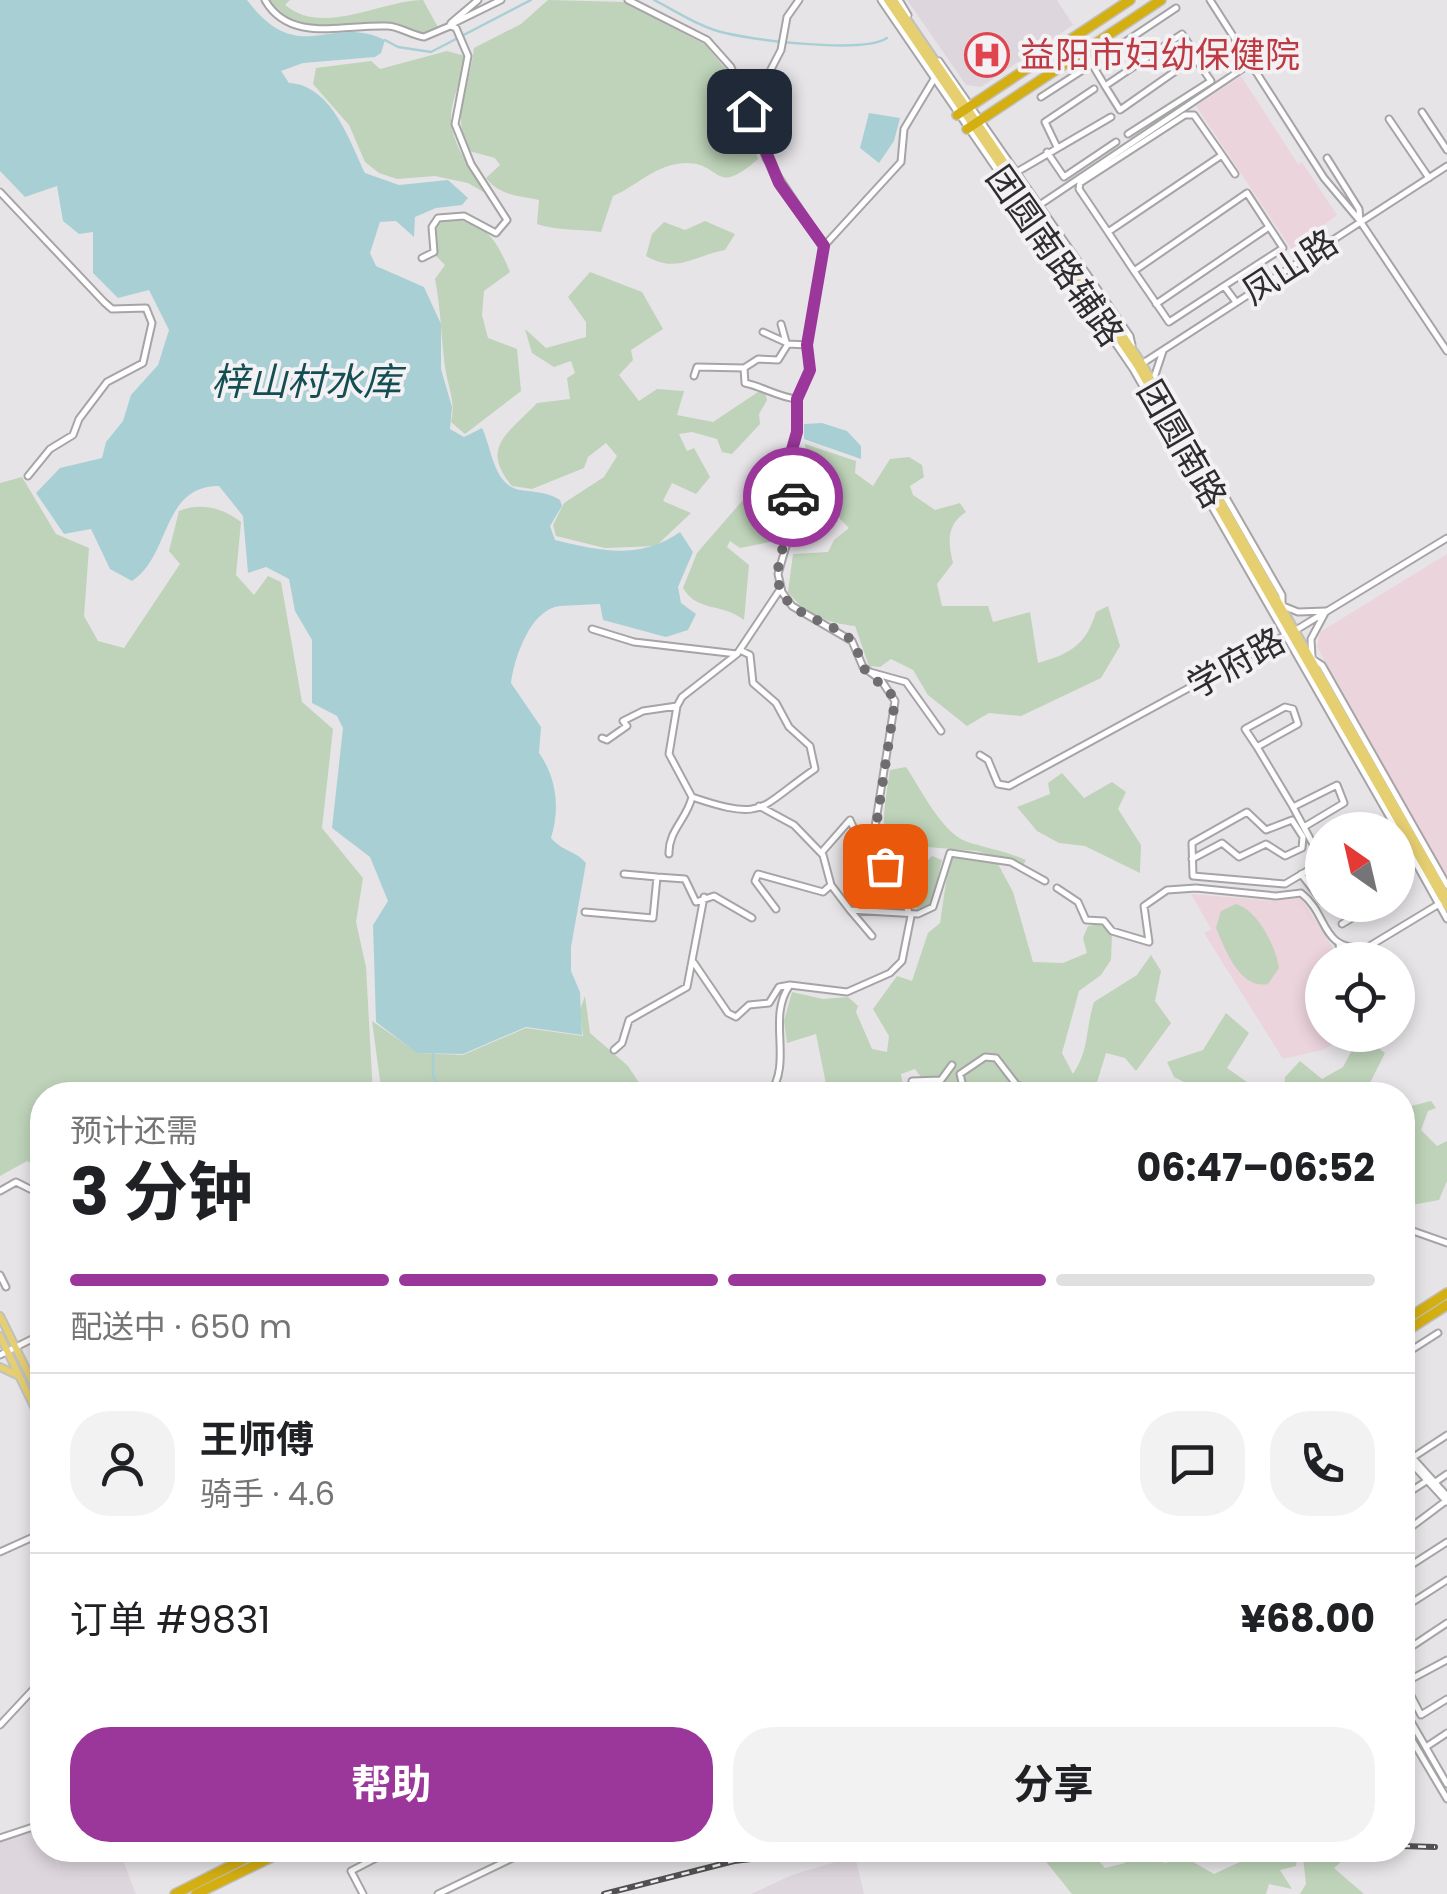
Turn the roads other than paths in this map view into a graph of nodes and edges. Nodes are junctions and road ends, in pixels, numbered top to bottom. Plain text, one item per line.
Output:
1 (265, 0) edge
2 (478, 0) edge
3 (501, 0) edge
4 (628, 0) edge
5 (799, 0) edge
6 (890, 0) edge
7 (1130, 0) edge
8 (1160, 0) edge
9 (1210, 0) edge
10 (1176, 8) dead end
11 (912, 22) junction
12 (450, 26) junction
13 (914, 34) junction
14 (1074, 37) junction
15 (1084, 51) junction
16 (1195, 58) junction
17 (1251, 63) junction
18 (1092, 64) junction
19 (936, 78) junction
20 (1104, 86) junction
21 (1094, 89) dead end
22 (1042, 97) dead end
23 (964, 110) junction
24 (749, 111) junction
25 (1422, 112) dead end
26 (1111, 117) dead end
27 (1388, 119) dead end
28 (974, 124) junction
29 (1128, 134) dead end
30 (1116, 142) dead end
31 (1057, 147) junction
32 (1447, 150) edge
33 (1047, 152) junction
34 (1222, 155) junction
35 (1327, 158) dead end
36 (1447, 166) edge
37 (1014, 173) junction
38 (1235, 174) dead end
39 (1428, 178) junction
40 (0, 192) edge
41 (1038, 207) junction
42 (1360, 221) junction
43 (1269, 227) junction
44 (1108, 232) junction
45 (824, 246) junction
46 (422, 258) dead end
47 (1134, 271) junction
48 (1224, 286) junction
49 (1236, 302) junction
50 (1156, 304) junction
51 (780, 324) dead end
52 (763, 332) dead end
53 (786, 343) junction
54 (807, 345) junction
55 (1164, 348) junction
56 (1447, 351) edge
57 (1137, 366) junction
58 (744, 368) junction
59 (694, 376) dead end
60 (1154, 382) junction
61 (797, 399) junction
62 (28, 476) dead end
63 (1447, 538) edge
64 (781, 588) junction
65 (1282, 605) junction
66 (1326, 611) junction
67 (592, 629) dead end
68 (1291, 632) junction
69 (738, 652) junction
70 (1312, 658) junction
71 (867, 672) junction
72 (676, 706) junction
73 (940, 731) dead end
74 (602, 738) dead end
75 (1257, 747) junction
76 (980, 756) dead end
77 (692, 797) junction
78 (759, 806) junction
79 (1293, 807) junction
80 (1390, 812) edge
81 (1304, 827) joint
82 (669, 854) dead end
83 (820, 854) junction
84 (1415, 854) edge
85 (1415, 858) edge
86 (1192, 859) junction
87 (887, 871) junction
88 (1305, 872) edge
89 (624, 874) dead end
90 (1301, 874) junction
91 (657, 877) junction
92 (1305, 879) edge
93 (1045, 881) dead end
94 (1447, 885) edge
95 (830, 886) junction
96 (1056, 888) dead end
97 (704, 897) junction
98 (1444, 902) edge
99 (776, 909) dead end
100 (850, 910) junction
101 (585, 912) dead end
102 (909, 913) junction
103 (752, 918) dead end
104 (1447, 919) edge
105 (1344, 922) edge
106 (1342, 924) dead end
107 (872, 936) dead end
108 (1337, 942) edge
109 (1376, 942) edge
110 (694, 964) junction
111 (790, 985) junction
112 (614, 1050) dead end
113 (952, 1065) dead end
114 (778, 1082) edge
115 (914, 1082) edge
116 (962, 1082) edge
117 (1014, 1082) edge
118 (30, 1189) edge
119 (0, 1190) edge
120 (1415, 1232) edge
121 (1447, 1243) edge
122 (0, 1275) edge
123 (6, 1287) dead end
124 (1447, 1294) edge
125 (1447, 1306) edge
126 (1415, 1314) edge
127 (0, 1316) edge
128 (1415, 1326) edge
129 (1438, 1333) dead end
130 (0, 1336) edge
131 (30, 1338) edge
132 (15, 1344) junction
133 (1415, 1348) edge
134 (3, 1353) edge
135 (0, 1367) edge
136 (30, 1375) edge
137 (20, 1377) junction
138 (30, 1398) edge
139 (1447, 1435) edge
140 (1415, 1456) edge
141 (1415, 1466) edge
142 (1447, 1474) edge
143 (1431, 1482) junction
144 (1415, 1490) edge
145 (1447, 1500) edge
146 (1415, 1524) edge
147 (30, 1538) edge
148 (1447, 1542) edge
149 (0, 1552) edge
150 (1415, 1563) edge
151 (1447, 1580) edge
152 (1415, 1601) edge
153 (1447, 1623) edge
154 (1415, 1644) edge
155 (1447, 1660) edge
156 (1415, 1679) edge
157 (30, 1693) edge
158 (1447, 1699) edge
159 (1415, 1704) edge
160 (0, 1725) edge
161 (1415, 1728) edge
162 (1447, 1733) edge
163 (1415, 1745) edge
164 (1426, 1747) junction
165 (1447, 1784) edge
166 (1447, 1799) edge
167 (30, 1828) edge
168 (0, 1838) edge
169 (233, 1862) edge
170 (242, 1862) edge
171 (248, 1862) edge
172 (368, 1862) edge
173 (504, 1862) edge
174 (228, 1868) junction
175 (175, 1894) edge
176 (196, 1894) edge
177 (363, 1894) edge
178 (438, 1894) edge

1 - 12 street
2 - 12 street
3 - 12 street
4 - 24 street
5 - 24 street
6 - 11 street
6 - 13 main road, 团圆南路
6 - 19 main road, 团圆南路
7 - 14 highway
8 - 15 highway
9 - 17 street
10 - 18 street
11 - 13 main road
11 - 23 street
12 - 46 street
13 - 23 main road, 团圆南路
14 - 15 street
14 - 23 highway
15 - 18 street
15 - 28 highway
16 - 20 street
16 - 20 street
16 - 29 street
17 - 41 street
17 - 42 street
18 - 20 street
18 - 22 street
19 - 23 main road, 团圆南路
19 - 45 street
21 - 31 street
23 - 28 main road, 团圆南路
24 - 45 street
25 - 32 street
26 - 31 street
27 - 39 street
28 - 37 main road, 团圆南路
28 - 57 main road, 团圆南路
30 - 33 street
31 - 33 street
33 - 37 street
34 - 38 street
34 - 44 street
34 - 44 street
35 - 42 street
36 - 39 street, 凤山路
37 - 41 main road, 团圆南路
39 - 42 street, 凤山路
40 - 62 street
41 - 57 main road, 团圆南路
42 - 49 street, 凤山路
42 - 56 street
43 - 47 street
43 - 48 street
43 - 50 street
44 - 47 street
45 - 54 street
47 - 50 street
48 - 49 street
48 - 50 street
49 - 55 street, 凤山路
51 - 53 street
52 - 53 street
53 - 54 street
53 - 58 street
54 - 61 street
55 - 57 street, 凤山路
55 - 60 street
57 - 60 main road, 团圆南路
57 - 68 main road, 团圆南路
58 - 59 street
58 - 61 street
60 - 65 main road, 团圆南路
61 - 64 street
63 - 66 street, 学府路
64 - 69 street
64 - 71 street
65 - 66 street
65 - 68 main road, 团圆南路
66 - 68 street, 学府路
66 - 70 street
67 - 69 street
68 - 70 main road, 团圆南路
68 - 76 street, 学府路
68 - 80 main road, 团圆南路
69 - 72 street
69 - 78 street
70 - 94 street
70 - 98 main road, 团圆南路
71 - 73 street
71 - 87 street
72 - 74 street
72 - 77 street
75 - 75 street
75 - 79 street
77 - 78 street
77 - 82 street
78 - 83 street
79 - 81 street
79 - 81 street
83 - 87 street
83 - 95 street
84 - 98 main road, 团圆南路
85 - 98 street
86 - 86 street
86 - 90 street
87 - 102 street
88 - 90 street
89 - 91 street
90 - 92 street
91 - 97 street
91 - 101 street
93 - 102 street
95 - 99 street
95 - 100 street
96 - 108 street
97 - 103 street
97 - 110 street
98 - 104 street
98 - 109 street
100 - 102 street
100 - 107 street
102 - 111 street
105 - 106 street
110 - 111 street
110 - 112 street
111 - 114 street
113 - 115 street
116 - 117 street
118 - 119 street
120 - 121 street
122 - 123 street
124 - 126 highway
125 - 128 highway
127 - 132 main road
129 - 133 street
130 - 132 street
130 - 134 main road
131 - 132 street
132 - 134 street
132 - 136 main road
134 - 137 main road
135 - 137 main road
137 - 138 main road
139 - 140 street
141 - 143 street
142 - 143 street
143 - 144 street
143 - 145 street
145 - 146 street
147 - 149 street
148 - 150 street
151 - 152 street
153 - 154 street
155 - 156 street
157 - 160 street
158 - 159 street
161 - 164 street
162 - 164 street
163 - 166 street
164 - 165 street
167 - 168 street
169 - 174 highway
170 - 174 highway
171 - 176 highway
172 - 177 street
173 - 178 street
174 - 175 highway

